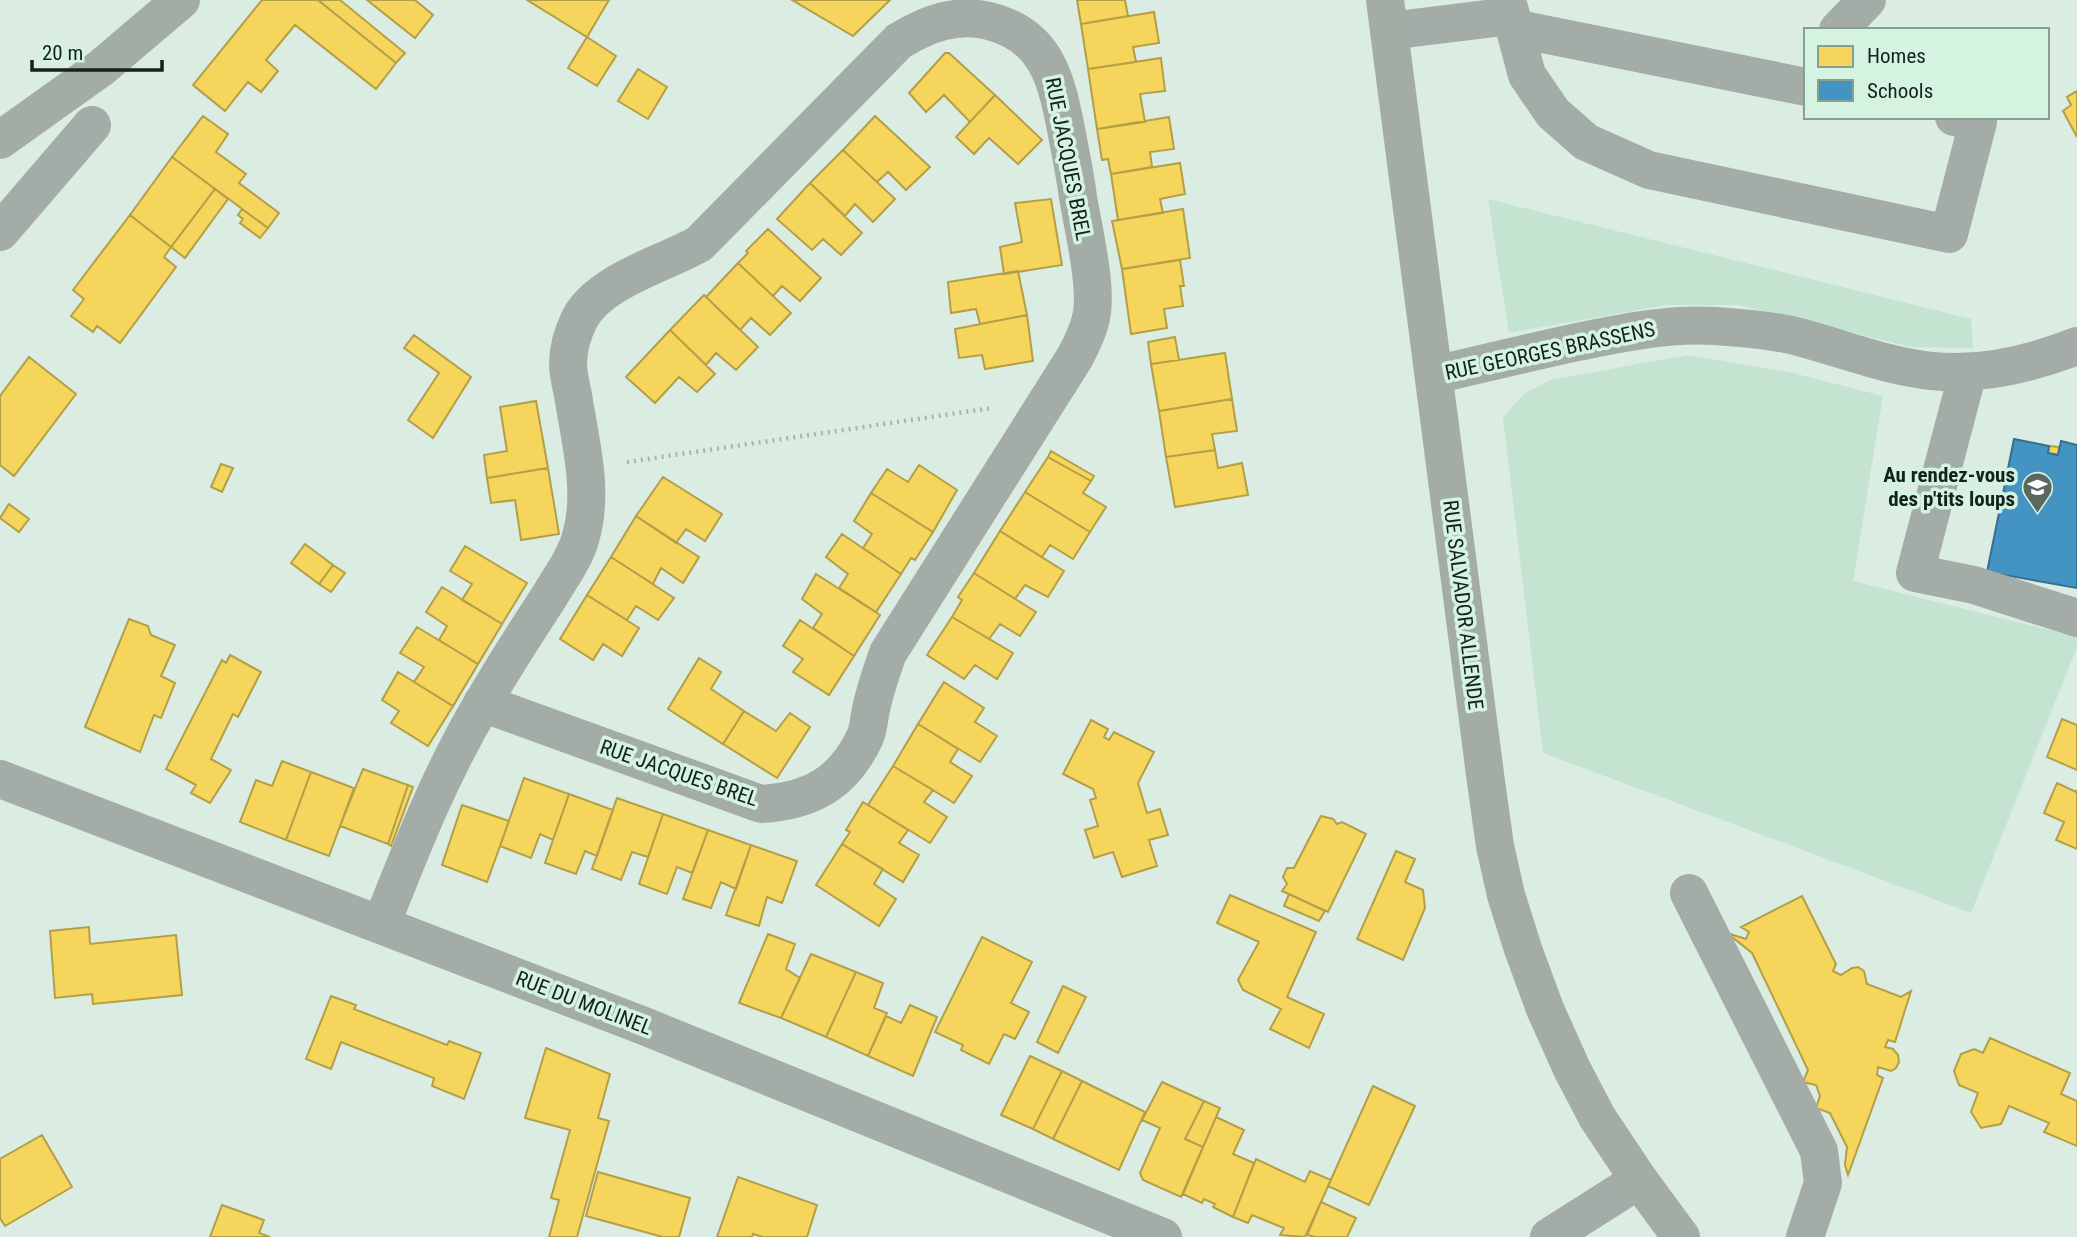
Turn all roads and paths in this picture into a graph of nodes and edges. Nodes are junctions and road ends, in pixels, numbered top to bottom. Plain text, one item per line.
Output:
1 (181, 0) edge
2 (1867, 0) edge
3 (1387, 15) edge
4 (1511, 15) edge
5 (1840, 28) edge
6 (1797, 76) edge
7 (1964, 119) edge
8 (92, 125) dead end
9 (0, 140) edge
10 (0, 232) edge
11 (2077, 346) edge
12 (1968, 372) junction
13 (1434, 375) junction
14 (1046, 400) junction
15 (584, 468) junction
16 (2077, 618) edge
17 (482, 703) junction
18 (0, 779) edge
19 (1689, 893) dead end
20 (381, 925) junction
21 (1639, 1181) junction
22 (1163, 1237) edge
23 (1549, 1237) edge
24 (1681, 1237) edge
25 (1805, 1237) edge

1 - 9 main road
2 - 5 street
3 - 4 street
3 - 13 main road, RUE SALVADOR ALLENDE
4 - 6 street
4 - 7 street
8 - 10 street
11 - 12 street, RUE GEORGES BRASSENS
12 - 13 street, RUE GEORGES BRASSENS
12 - 16 street
13 - 21 main road, RUE SALVADOR ALLENDE
14 - 15 path
14 - 15 street, RUE JACQUES BREL
14 - 17 street, RUE JACQUES BREL
15 - 17 street, RUE JACQUES BREL
17 - 20 street, RUE JACQUES BREL
18 - 20 street, RUE DU MOLINEL
19 - 25 street
20 - 22 street, RUE DU MOLINEL
21 - 23 street
21 - 24 main road

